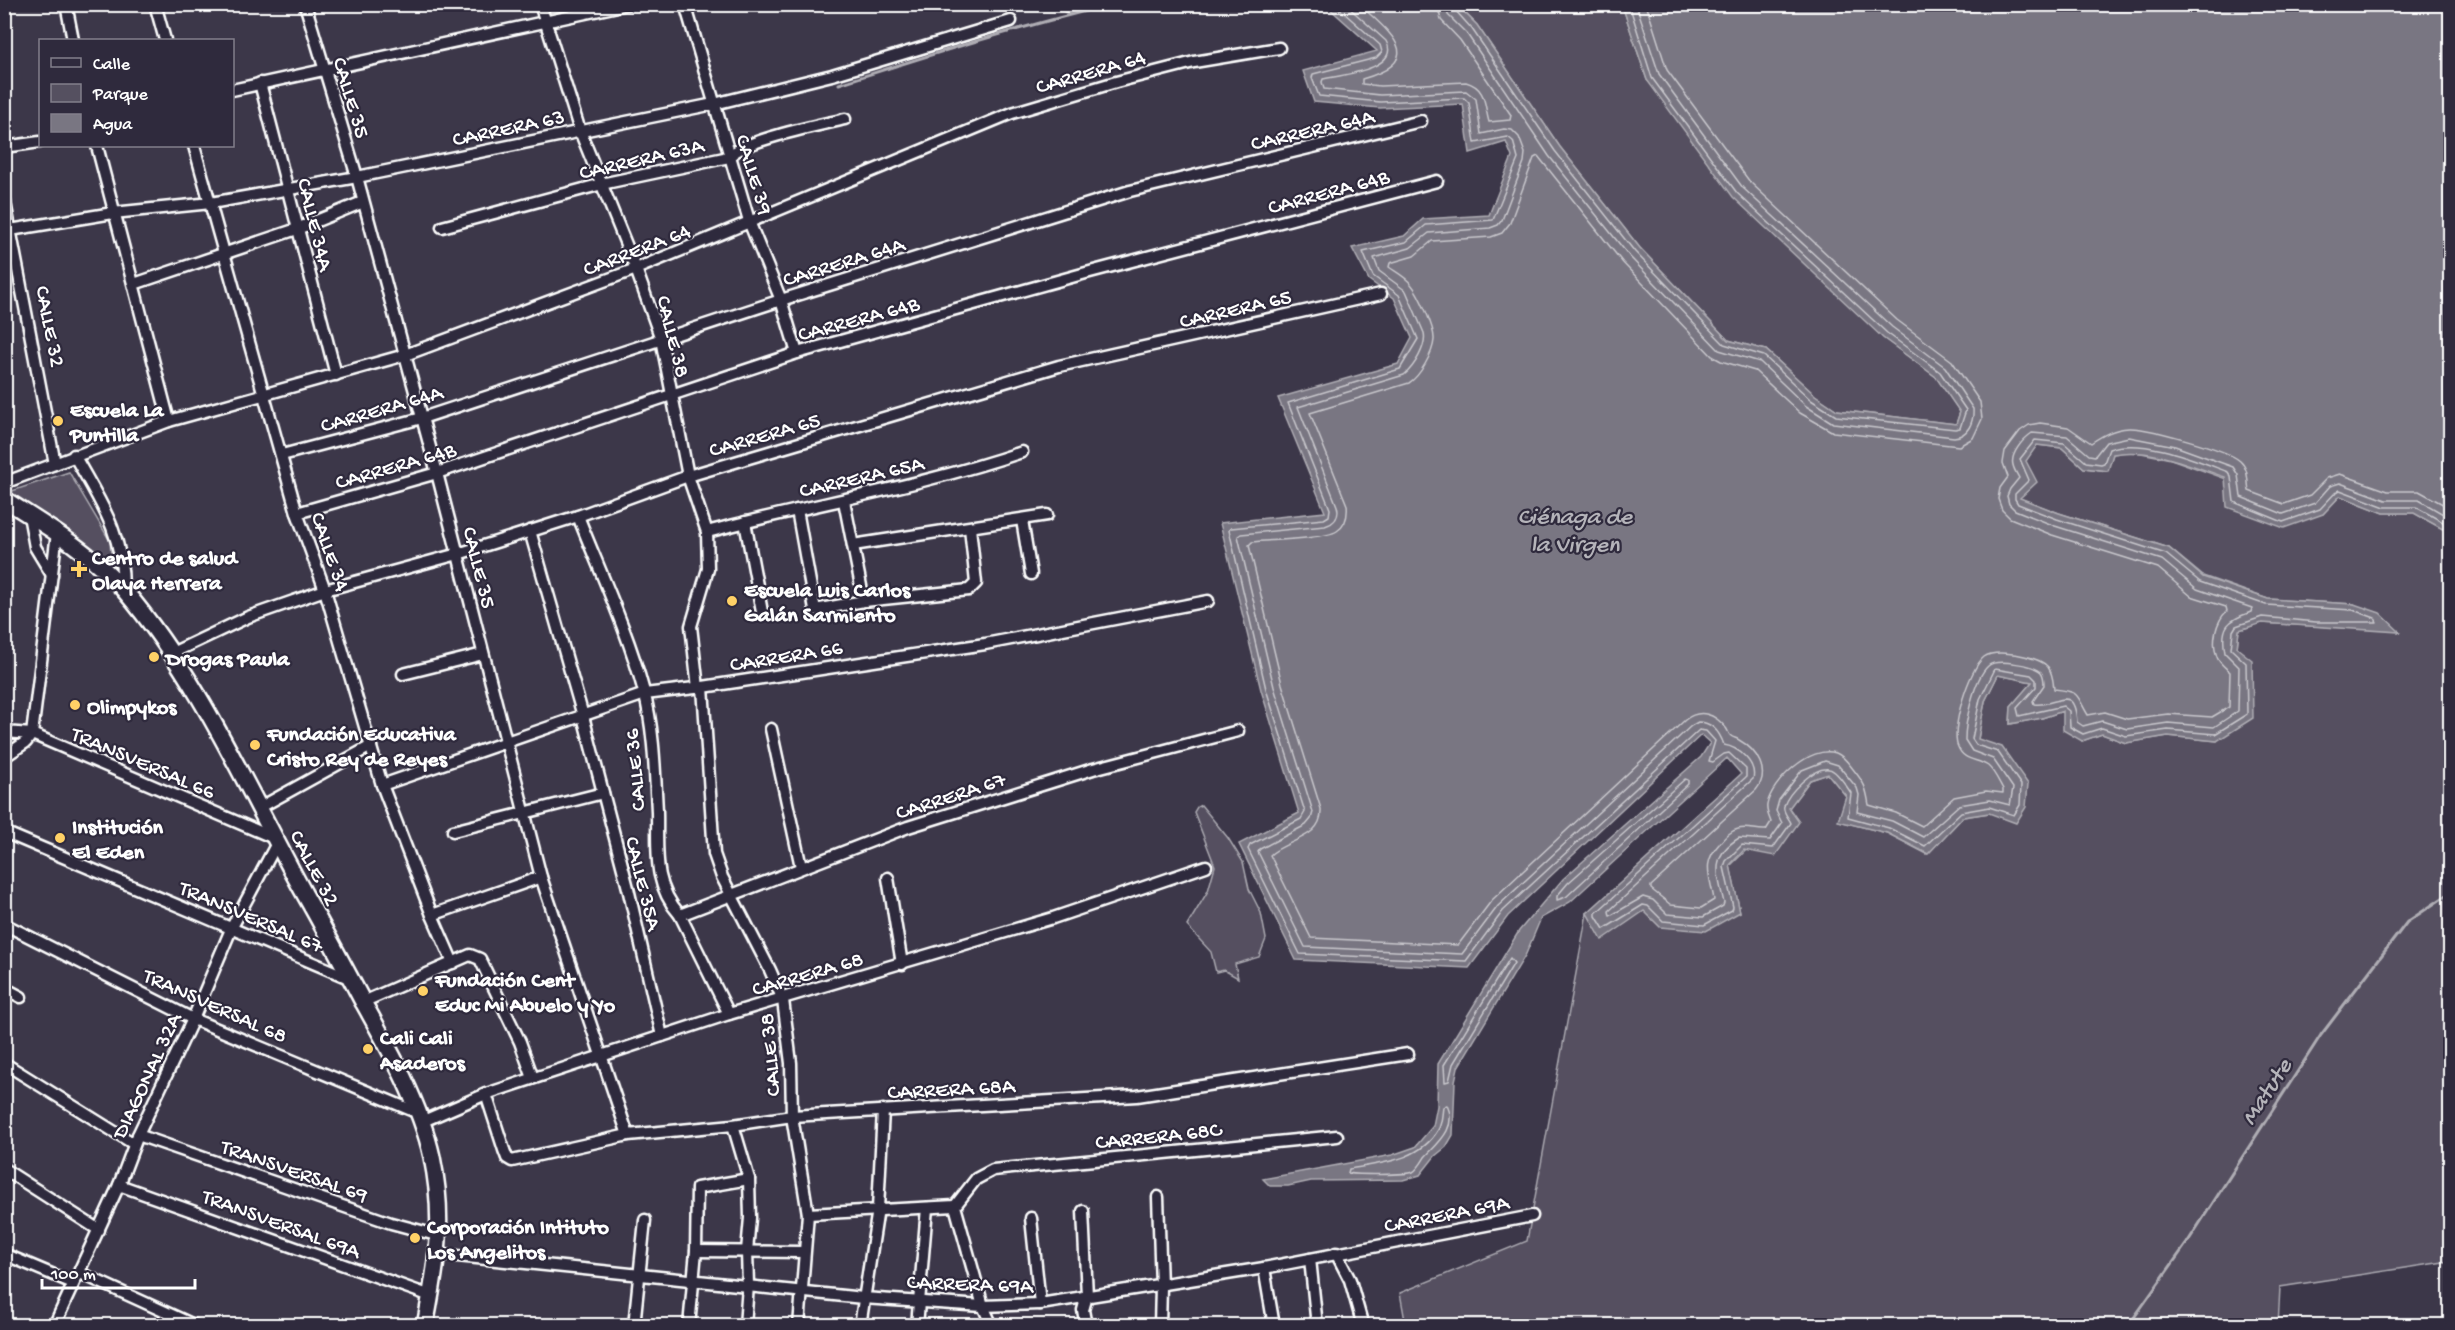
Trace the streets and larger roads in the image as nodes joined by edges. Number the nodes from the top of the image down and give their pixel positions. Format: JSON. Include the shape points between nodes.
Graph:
{"nodes":[{"id":1,"x":66,"y":4,"type":"edge"},
{"id":2,"x":155,"y":4,"type":"edge"},
{"id":3,"x":305,"y":4,"type":"edge"},
{"id":4,"x":540,"y":4,"type":"edge"},
{"id":5,"x":627,"y":4,"type":"edge"},
{"id":6,"x":685,"y":4,"type":"edge"},
{"id":7,"x":1011,"y":21,"type":"dead end"},
{"id":8,"x":544,"y":23,"type":"junction"},
{"id":9,"x":73,"y":39,"type":"edge"},
{"id":10,"x":165,"y":39,"type":"edge"},
{"id":11,"x":1279,"y":48,"type":"dead end"},
{"id":12,"x":324,"y":69,"type":"junction"},
{"id":13,"x":260,"y":83,"type":"junction"},
{"id":14,"x":234,"y":90,"type":"edge"},
{"id":15,"x":714,"y":104,"type":"junction"},
{"id":16,"x":845,"y":119,"type":"dead end"},
{"id":17,"x":1421,"y":122,"type":"dead end"},
{"id":18,"x":580,"y":131,"type":"junction"},
{"id":19,"x":39,"y":142,"type":"edge"},
{"id":20,"x":4,"y":147,"type":"edge"},
{"id":21,"x":97,"y":147,"type":"edge"},
{"id":22,"x":194,"y":147,"type":"edge"},
{"id":23,"x":729,"y":157,"type":"junction"},
{"id":24,"x":357,"y":177,"type":"junction"},
{"id":25,"x":1437,"y":181,"type":"dead end"},
{"id":26,"x":601,"y":185,"type":"junction"},
{"id":27,"x":288,"y":189,"type":"junction"},
{"id":28,"x":4,"y":197,"type":"edge"},
{"id":29,"x":363,"y":202,"type":"junction"},
{"id":30,"x":210,"y":203,"type":"junction"},
{"id":31,"x":113,"y":213,"type":"junction"},
{"id":32,"x":750,"y":224,"type":"junction"},
{"id":33,"x":442,"y":227,"type":"dead end"},
{"id":34,"x":8,"y":230,"type":"edge"},
{"id":35,"x":297,"y":230,"type":"junction"},
{"id":36,"x":224,"y":256,"type":"junction"},
{"id":37,"x":636,"y":269,"type":"junction"},
{"id":38,"x":134,"y":284,"type":"junction"},
{"id":39,"x":1381,"y":294,"type":"dead end"},
{"id":40,"x":781,"y":300,"type":"junction"},
{"id":41,"x":661,"y":339,"type":"junction"},
{"id":42,"x":797,"y":353,"type":"junction"},
{"id":43,"x":405,"y":355,"type":"junction"},
{"id":44,"x":336,"y":375,"type":"junction"},
{"id":45,"x":263,"y":393,"type":"junction"},
{"id":46,"x":670,"y":396,"type":"junction"},
{"id":47,"x":422,"y":418,"type":"junction"},
{"id":48,"x":169,"y":421,"type":"junction"},
{"id":49,"x":1022,"y":452,"type":"dead end"},
{"id":50,"x":74,"y":455,"type":"junction"},
{"id":51,"x":282,"y":455,"type":"junction"},
{"id":52,"x":55,"y":464,"type":"junction"},
{"id":53,"x":437,"y":473,"type":"junction"},
{"id":54,"x":688,"y":476,"type":"junction"},
{"id":55,"x":4,"y":483,"type":"edge"},
{"id":56,"x":4,"y":499,"type":"edge"},
{"id":57,"x":844,"y":501,"type":"junction"},
{"id":58,"x":797,"y":510,"type":"junction"},
{"id":59,"x":297,"y":513,"type":"junction"},
{"id":60,"x":1047,"y":514,"type":"dead end"},
{"id":61,"x":29,"y":515,"type":"junction"},
{"id":62,"x":578,"y":516,"type":"junction"},
{"id":63,"x":1022,"y":520,"type":"junction"},
{"id":64,"x":745,"y":522,"type":"junction"},
{"id":65,"x":970,"y":528,"type":"junction"},
{"id":66,"x":530,"y":531,"type":"junction"},
{"id":67,"x":707,"y":532,"type":"junction"},
{"id":68,"x":57,"y":533,"type":"junction"},
{"id":69,"x":853,"y":545,"type":"junction"},
{"id":70,"x":458,"y":554,"type":"junction"},
{"id":71,"x":1031,"y":574,"type":"dead end"},
{"id":72,"x":52,"y":575,"type":"junction"},
{"id":73,"x":123,"y":588,"type":"junction"},
{"id":74,"x":325,"y":590,"type":"junction"},
{"id":75,"x":864,"y":601,"type":"junction"},
{"id":76,"x":1208,"y":601,"type":"dead end"},
{"id":77,"x":762,"y":612,"type":"dead end"},
{"id":78,"x":172,"y":653,"type":"junction"},
{"id":79,"x":483,"y":654,"type":"junction"},
{"id":80,"x":403,"y":674,"type":"dead end"},
{"id":81,"x":700,"y":687,"type":"junction"},
{"id":82,"x":645,"y":694,"type":"junction"},
{"id":83,"x":583,"y":716,"type":"junction"},
{"id":84,"x":771,"y":729,"type":"dead end"},
{"id":85,"x":1238,"y":731,"type":"dead end"},
{"id":86,"x":4,"y":732,"type":"edge"},
{"id":87,"x":32,"y":734,"type":"junction"},
{"id":88,"x":505,"y":744,"type":"junction"},
{"id":89,"x":371,"y":746,"type":"junction"},
{"id":90,"x":4,"y":757,"type":"edge"},
{"id":91,"x":382,"y":786,"type":"junction"},
{"id":92,"x":603,"y":793,"type":"junction"},
{"id":93,"x":259,"y":808,"type":"junction"},
{"id":94,"x":523,"y":813,"type":"junction"},
{"id":95,"x":453,"y":831,"type":"dead end"},
{"id":96,"x":4,"y":832,"type":"edge"},
{"id":97,"x":276,"y":840,"type":"junction"},
{"id":98,"x":1206,"y":866,"type":"dead end"},
{"id":99,"x":801,"y":867,"type":"junction"},
{"id":100,"x":541,"y":877,"type":"junction"},
{"id":101,"x":888,"y":878,"type":"dead end"},
{"id":102,"x":730,"y":894,"type":"junction"},
{"id":103,"x":432,"y":915,"type":"junction"},
{"id":104,"x":680,"y":915,"type":"junction"},
{"id":105,"x":4,"y":924,"type":"edge"},
{"id":106,"x":232,"y":927,"type":"junction"},
{"id":107,"x":453,"y":963,"type":"junction"},
{"id":108,"x":902,"y":964,"type":"junction"},
{"id":109,"x":351,"y":978,"type":"junction"},
{"id":110,"x":4,"y":988,"type":"edge"},
{"id":111,"x":21,"y":997,"type":"dead end"},
{"id":112,"x":783,"y":1000,"type":"junction"},
{"id":113,"x":363,"y":1002,"type":"junction"},
{"id":114,"x":729,"y":1014,"type":"junction"},
{"id":115,"x":193,"y":1018,"type":"junction"},
{"id":116,"x":662,"y":1036,"type":"junction"},
{"id":117,"x":1407,"y":1054,"type":"dead end"},
{"id":118,"x":602,"y":1057,"type":"junction"},
{"id":119,"x":4,"y":1063,"type":"edge"},
{"id":120,"x":533,"y":1078,"type":"junction"},
{"id":121,"x":486,"y":1094,"type":"junction"},
{"id":122,"x":883,"y":1110,"type":"junction"},
{"id":123,"x":792,"y":1116,"type":"junction"},
{"id":124,"x":418,"y":1117,"type":"junction"},
{"id":125,"x":732,"y":1125,"type":"junction"},
{"id":126,"x":628,"y":1135,"type":"junction"},
{"id":127,"x":1337,"y":1136,"type":"dead end"},
{"id":128,"x":136,"y":1140,"type":"junction"},
{"id":129,"x":4,"y":1169,"type":"edge"},
{"id":130,"x":749,"y":1179,"type":"junction"},
{"id":131,"x":119,"y":1185,"type":"junction"},
{"id":132,"x":1158,"y":1197,"type":"dead end"},
{"id":133,"x":955,"y":1206,"type":"junction"},
{"id":134,"x":927,"y":1208,"type":"junction"},
{"id":135,"x":878,"y":1209,"type":"junction"},
{"id":136,"x":1083,"y":1211,"type":"dead end"},
{"id":137,"x":808,"y":1214,"type":"junction"},
{"id":138,"x":1532,"y":1216,"type":"dead end"},
{"id":139,"x":1031,"y":1218,"type":"dead end"},
{"id":140,"x":645,"y":1220,"type":"dead end"},
{"id":141,"x":99,"y":1230,"type":"junction"},
{"id":142,"x":440,"y":1236,"type":"junction"},
{"id":143,"x":696,"y":1251,"type":"junction"},
{"id":144,"x":747,"y":1251,"type":"junction"},
{"id":145,"x":804,"y":1252,"type":"junction"},
{"id":146,"x":1336,"y":1253,"type":"junction"},
{"id":147,"x":4,"y":1254,"type":"edge"},
{"id":148,"x":438,"y":1254,"type":"junction"},
{"id":149,"x":1310,"y":1258,"type":"junction"},
{"id":150,"x":1264,"y":1268,"type":"junction"},
{"id":151,"x":80,"y":1273,"type":"junction"},
{"id":152,"x":639,"y":1275,"type":"junction"},
{"id":153,"x":694,"y":1280,"type":"junction"},
{"id":154,"x":73,"y":1283,"type":"junction"},
{"id":155,"x":748,"y":1285,"type":"junction"},
{"id":156,"x":1161,"y":1286,"type":"junction"},
{"id":157,"x":801,"y":1292,"type":"junction"},
{"id":158,"x":431,"y":1296,"type":"junction"},
{"id":159,"x":1087,"y":1296,"type":"junction"},
{"id":160,"x":863,"y":1298,"type":"junction"},
{"id":161,"x":918,"y":1300,"type":"junction"},
{"id":162,"x":1040,"y":1304,"type":"junction"},
{"id":163,"x":983,"y":1306,"type":"junction"},
{"id":164,"x":54,"y":1326,"type":"edge"},
{"id":165,"x":196,"y":1326,"type":"edge"},
{"id":166,"x":425,"y":1326,"type":"edge"},
{"id":167,"x":634,"y":1326,"type":"edge"},
{"id":168,"x":689,"y":1326,"type":"edge"},
{"id":169,"x":745,"y":1326,"type":"edge"},
{"id":170,"x":799,"y":1326,"type":"edge"},
{"id":171,"x":860,"y":1326,"type":"edge"},
{"id":172,"x":917,"y":1326,"type":"edge"},
{"id":173,"x":992,"y":1326,"type":"edge"},
{"id":174,"x":1086,"y":1326,"type":"edge"},
{"id":175,"x":1160,"y":1326,"type":"edge"},
{"id":176,"x":1274,"y":1326,"type":"edge"},
{"id":177,"x":1317,"y":1326,"type":"edge"},
{"id":178,"x":1363,"y":1326,"type":"edge"}],
"edges":[{"from":1,"to":9,"type":"street"},
{"from":2,"to":10,"type":"street"},
{"from":3,"to":12,"type":"street","name":"CALLE 35"},
{"from":4,"to":8,"type":"street","name":"CALLE 38"},
{"from":5,"to":8,"type":"street"},
{"from":6,"to":15,"type":"street","name":"CALLE 39"},
{"from":7,"to":15,"type":"street","name":"CARRERA 63","via":[[832,75]]},
{"from":8,"to":12,"type":"street"},
{"from":8,"to":18,"type":"street","name":"CALLE 38"},
{"from":11,"to":32,"type":"street","name":"CARRERA 64","via":[[1194,62],[1012,113]]},
{"from":12,"to":13,"type":"street"},
{"from":12,"to":24,"type":"street","name":"CALLE 35"},
{"from":13,"to":14,"type":"street"},
{"from":13,"to":27,"type":"street","name":"CALLE 34A"},
{"from":15,"to":18,"type":"street","name":"CARRERA 63"},
{"from":15,"to":23,"type":"street","name":"CALLE 39"},
{"from":16,"to":23,"type":"street","name":"CARRERA 63A","via":[[757,142]]},
{"from":17,"to":40,"type":"street","name":"CARRERA 64A","via":[[1130,191]]},
{"from":18,"to":24,"type":"street","name":"CARRERA 63"},
{"from":18,"to":26,"type":"street","name":"CALLE 38"},
{"from":19,"to":20,"type":"street"},
{"from":21,"to":31,"type":"street"},
{"from":22,"to":30,"type":"street","name":"CALLE 34"},
{"from":23,"to":26,"type":"street","name":"CARRERA 63A"},
{"from":23,"to":32,"type":"street","name":"CALLE 39"},
{"from":24,"to":27,"type":"street","name":"CARRERA 63"},
{"from":24,"to":29,"type":"street","name":"CALLE 35"},
{"from":25,"to":42,"type":"street","name":"CARRERA 64B"},
{"from":26,"to":33,"type":"street","name":"CARRERA 63A"},
{"from":26,"to":37,"type":"street","name":"CALLE 38"},
{"from":27,"to":30,"type":"street","name":"CARRERA 63"},
{"from":27,"to":35,"type":"street","name":"CALLE 34A"},
{"from":28,"to":34,"type":"street","name":"CALLE 32"},
{"from":29,"to":35,"type":"street"},
{"from":29,"to":43,"type":"street","name":"CALLE 35"},
{"from":30,"to":31,"type":"street","name":"CARRERA 63"},
{"from":30,"to":36,"type":"street","name":"CALLE 34"},
{"from":31,"to":34,"type":"street","name":"CARRERA 63"},
{"from":31,"to":38,"type":"street"},
{"from":32,"to":37,"type":"street","name":"CARRERA 64"},
{"from":32,"to":40,"type":"street","name":"CALLE 39"},
{"from":34,"to":52,"type":"street","name":"CALLE 32"},
{"from":35,"to":36,"type":"street"},
{"from":35,"to":44,"type":"street","name":"CALLE 34A"},
{"from":36,"to":38,"type":"street"},
{"from":36,"to":45,"type":"street","name":"CALLE 34"},
{"from":37,"to":41,"type":"street","name":"CALLE 38"},
{"from":37,"to":43,"type":"street","name":"CARRERA 64"},
{"from":38,"to":48,"type":"street"},
{"from":39,"to":54,"type":"street","name":"CARRERA 65","via":[[1059,366]]},
{"from":40,"to":41,"type":"street","name":"CARRERA 64A"},
{"from":40,"to":42,"type":"street","name":"CALLE 39"},
{"from":41,"to":46,"type":"street","name":"CALLE 38"},
{"from":41,"to":47,"type":"street","name":"CARRERA 64A"},
{"from":42,"to":46,"type":"street","name":"CARRERA 64B"},
{"from":43,"to":44,"type":"street","name":"CARRERA 64"},
{"from":43,"to":47,"type":"street","name":"CALLE 35"},
{"from":44,"to":45,"type":"street","name":"CARRERA 64"},
{"from":45,"to":48,"type":"street","name":"CARRERA 64"},
{"from":45,"to":51,"type":"street","name":"CALLE 34"},
{"from":46,"to":53,"type":"street","name":"CARRERA 64B"},
{"from":46,"to":54,"type":"street","name":"CALLE 38"},
{"from":47,"to":51,"type":"street","name":"CARRERA 64A"},
{"from":47,"to":53,"type":"street","name":"CALLE 35"},
{"from":48,"to":50,"type":"street","name":"CARRERA 64"},
{"from":49,"to":57,"type":"street","name":"CARRERA 65A"},
{"from":50,"to":52,"type":"street","name":"CARRERA 64"},
{"from":50,"to":73,"type":"street","via":[[114,528]]},
{"from":51,"to":59,"type":"street","name":"CALLE 34"},
{"from":52,"to":55,"type":"street","name":"CARRERA 64"},
{"from":53,"to":59,"type":"street","name":"CARRERA 64B"},
{"from":53,"to":70,"type":"street","name":"CALLE 35"},
{"from":54,"to":62,"type":"street","name":"CARRERA 65"},
{"from":54,"to":67,"type":"street","name":"CALLE 38"},
{"from":56,"to":61,"type":"street","name":"CALLE 32"},
{"from":57,"to":58,"type":"street","name":"CARRERA 65A"},
{"from":57,"to":69,"type":"street"},
{"from":58,"to":64,"type":"street","name":"CARRERA 65A"},
{"from":58,"to":75,"type":"street","via":[[815,610]]},
{"from":59,"to":74,"type":"street","name":"CALLE 34"},
{"from":60,"to":63,"type":"street"},
{"from":61,"to":68,"type":"street","name":"CALLE 32"},
{"from":61,"to":72,"type":"street","via":[[35,547]]},
{"from":62,"to":66,"type":"street","name":"CARRERA 65"},
{"from":62,"to":82,"type":"street","name":"CALLE 36"},
{"from":63,"to":65,"type":"street"},
{"from":63,"to":71,"type":"street"},
{"from":64,"to":67,"type":"street","name":"CARRERA 65A"},
{"from":64,"to":77,"type":"street"},
{"from":65,"to":69,"type":"street"},
{"from":65,"to":75,"type":"street","via":[[974,587]]},
{"from":66,"to":70,"type":"street","name":"CARRERA 65"},
{"from":66,"to":83,"type":"street","name":"CALLE 35A"},
{"from":67,"to":81,"type":"street","name":"CALLE 38","via":[[708,569],[691,626]]},
{"from":68,"to":72,"type":"street"},
{"from":68,"to":73,"type":"street","name":"CALLE 32"},
{"from":69,"to":75,"type":"street"},
{"from":70,"to":74,"type":"street","name":"CARRERA 65"},
{"from":70,"to":79,"type":"street","name":"CALLE 35"},
{"from":72,"to":87,"type":"street"},
{"from":73,"to":78,"type":"street","name":"CALLE 32"},
{"from":74,"to":78,"type":"street","name":"CARRERA 65","via":[[248,617]]},
{"from":74,"to":89,"type":"street","name":"CALLE 34"},
{"from":76,"to":81,"type":"street","name":"CARRERA 66","via":[[985,644]]},
{"from":78,"to":93,"type":"street","name":"CALLE 32"},
{"from":79,"to":80,"type":"street"},
{"from":79,"to":88,"type":"street","name":"CALLE 35"},
{"from":81,"to":82,"type":"street","name":"CARRERA 66"},
{"from":81,"to":102,"type":"street","name":"CALLE 38","via":[[714,854]]},
{"from":82,"to":83,"type":"street","name":"CARRERA 66"},
{"from":82,"to":104,"type":"street","name":"CALLE 36","via":[[655,770],[659,876],[668,901]]},
{"from":83,"to":88,"type":"street","name":"CARRERA 66"},
{"from":83,"to":92,"type":"street","name":"CALLE 35A"},
{"from":84,"to":99,"type":"street"},
{"from":85,"to":99,"type":"street","name":"CARRERA 67","via":[[1093,769],[908,827]]},
{"from":86,"to":87,"type":"street","name":"TRANSVERSAL 66"},
{"from":87,"to":90,"type":"street","via":[[21,747]]},
{"from":87,"to":97,"type":"street","name":"TRANSVERSAL 66"},
{"from":88,"to":91,"type":"street","name":"CARRERA 66"},
{"from":88,"to":94,"type":"street","name":"CALLE 35"},
{"from":89,"to":91,"type":"street","name":"CALLE 34"},
{"from":89,"to":93,"type":"street"},
{"from":91,"to":103,"type":"street","name":"CALLE 34"},
{"from":92,"to":94,"type":"street"},
{"from":92,"to":116,"type":"street","name":"CALLE 35A"},
{"from":93,"to":97,"type":"street","name":"CALLE 32"},
{"from":94,"to":95,"type":"street"},
{"from":94,"to":100,"type":"street","name":"CALLE 35"},
{"from":96,"to":106,"type":"street","name":"TRANSVERSAL 67"},
{"from":97,"to":106,"type":"street","name":"DIAGONAL 32A"},
{"from":97,"to":109,"type":"street","name":"CALLE 32"},
{"from":98,"to":108,"type":"street","name":"CARRERA 68"},
{"from":99,"to":102,"type":"street","name":"CARRERA 67"},
{"from":100,"to":103,"type":"street"},
{"from":100,"to":118,"type":"street","name":"CALLE 35"},
{"from":101,"to":108,"type":"street"},
{"from":102,"to":104,"type":"street","name":"CARRERA 67"},
{"from":102,"to":112,"type":"street","name":"CALLE 38"},
{"from":103,"to":107,"type":"street","name":"CALLE 34"},
{"from":104,"to":114,"type":"street","name":"CALLE 36"},
{"from":105,"to":115,"type":"street","name":"TRANSVERSAL 68"},
{"from":106,"to":109,"type":"street","name":"TRANSVERSAL 67"},
{"from":106,"to":115,"type":"street","name":"DIAGONAL 32A"},
{"from":107,"to":113,"type":"street"},
{"from":107,"to":120,"type":"street","via":[[470,955],[480,959]]},
{"from":108,"to":112,"type":"street","name":"CARRERA 68"},
{"from":109,"to":113,"type":"street","name":"CALLE 32"},
{"from":110,"to":111,"type":"street"},
{"from":112,"to":114,"type":"street","name":"CARRERA 68"},
{"from":112,"to":123,"type":"street","name":"CALLE 38","via":[[791,1063]]},
{"from":113,"to":124,"type":"street","name":"CALLE 32","via":[[393,1054]]},
{"from":114,"to":116,"type":"street","name":"CARRERA 68"},
{"from":115,"to":124,"type":"street","name":"TRANSVERSAL 68"},
{"from":115,"to":128,"type":"street","name":"DIAGONAL 32A"},
{"from":116,"to":118,"type":"street","name":"CARRERA 68"},
{"from":117,"to":122,"type":"street","name":"CARRERA 68A","via":[[1137,1096]]},
{"from":118,"to":120,"type":"street","name":"CARRERA 68"},
{"from":118,"to":126,"type":"street","name":"CALLE 35"},
{"from":119,"to":128,"type":"street","name":"TRANSVERSAL 69"},
{"from":120,"to":121,"type":"street","name":"CARRERA 68"},
{"from":121,"to":124,"type":"street","name":"CARRERA 68"},
{"from":121,"to":126,"type":"street","name":"CARRERA 68A","via":[[507,1158],[512,1161]]},
{"from":122,"to":123,"type":"street","name":"CARRERA 68A"},
{"from":122,"to":135,"type":"street"},
{"from":123,"to":125,"type":"street","name":"CARRERA 68A"},
{"from":123,"to":137,"type":"street","name":"CALLE 38"},
{"from":124,"to":142,"type":"street","name":"CALLE 32","via":[[433,1167]]},
{"from":125,"to":126,"type":"street","name":"CARRERA 68A"},
{"from":125,"to":130,"type":"street"},
{"from":127,"to":133,"type":"street","name":"CARRERA 68C","via":[[993,1170],[967,1188]]},
{"from":128,"to":131,"type":"street","name":"DIAGONAL 32A"},
{"from":128,"to":142,"type":"street","name":"TRANSVERSAL 69"},
{"from":129,"to":141,"type":"street"},
{"from":130,"to":143,"type":"street","via":[[697,1188]]},
{"from":130,"to":144,"type":"street"},
{"from":131,"to":141,"type":"street","name":"DIAGONAL 32A"},
{"from":131,"to":158,"type":"street","name":"TRANSVERSAL 69A"},
{"from":132,"to":156,"type":"street"},
{"from":133,"to":134,"type":"street"},
{"from":133,"to":163,"type":"street"},
{"from":134,"to":135,"type":"street"},
{"from":134,"to":161,"type":"street"},
{"from":135,"to":137,"type":"street"},
{"from":135,"to":160,"type":"street"},
{"from":136,"to":159,"type":"street"},
{"from":137,"to":145,"type":"street","name":"CALLE 38"},
{"from":138,"to":146,"type":"street","name":"CARRERA 69A"},
{"from":139,"to":162,"type":"street"},
{"from":140,"to":152,"type":"street"},
{"from":141,"to":151,"type":"street","name":"DIAGONAL 32A"},
{"from":142,"to":148,"type":"street","name":"CALLE 32"},
{"from":143,"to":144,"type":"street"},
{"from":143,"to":153,"type":"street"},
{"from":144,"to":145,"type":"street"},
{"from":144,"to":155,"type":"street"},
{"from":145,"to":157,"type":"street","name":"CALLE 38"},
{"from":146,"to":149,"type":"street","name":"CARRERA 69A"},
{"from":146,"to":178,"type":"street","via":[[1350,1280]]},
{"from":147,"to":154,"type":"street"},
{"from":148,"to":152,"type":"street","name":"CARRERA 69A"},
{"from":148,"to":158,"type":"street","name":"CALLE 32"},
{"from":149,"to":150,"type":"street","name":"CARRERA 69A"},
{"from":149,"to":177,"type":"street"},
{"from":150,"to":156,"type":"street","name":"CARRERA 69A"},
{"from":150,"to":176,"type":"street"},
{"from":151,"to":154,"type":"street","name":"DIAGONAL 32A"},
{"from":151,"to":165,"type":"street"},
{"from":152,"to":153,"type":"street","name":"CARRERA 69A"},
{"from":152,"to":167,"type":"street"},
{"from":153,"to":155,"type":"street","name":"CARRERA 69A"},
{"from":153,"to":168,"type":"street"},
{"from":154,"to":164,"type":"street","name":"DIAGONAL 32A"},
{"from":155,"to":157,"type":"street","name":"CARRERA 69A"},
{"from":155,"to":169,"type":"street"},
{"from":156,"to":159,"type":"street","name":"CARRERA 69A"},
{"from":156,"to":175,"type":"street"},
{"from":157,"to":160,"type":"street","name":"CARRERA 69A"},
{"from":157,"to":170,"type":"street","name":"CALLE 38"},
{"from":158,"to":166,"type":"street","name":"CALLE 32"},
{"from":159,"to":162,"type":"street","name":"CARRERA 69A"},
{"from":159,"to":174,"type":"street","via":[[1083,1310]]},
{"from":160,"to":161,"type":"street","name":"CARRERA 69A"},
{"from":160,"to":171,"type":"street"},
{"from":161,"to":163,"type":"street","name":"CARRERA 69A"},
{"from":161,"to":172,"type":"street"},
{"from":162,"to":163,"type":"street","name":"CARRERA 69A"},
{"from":163,"to":173,"type":"street"}]}
